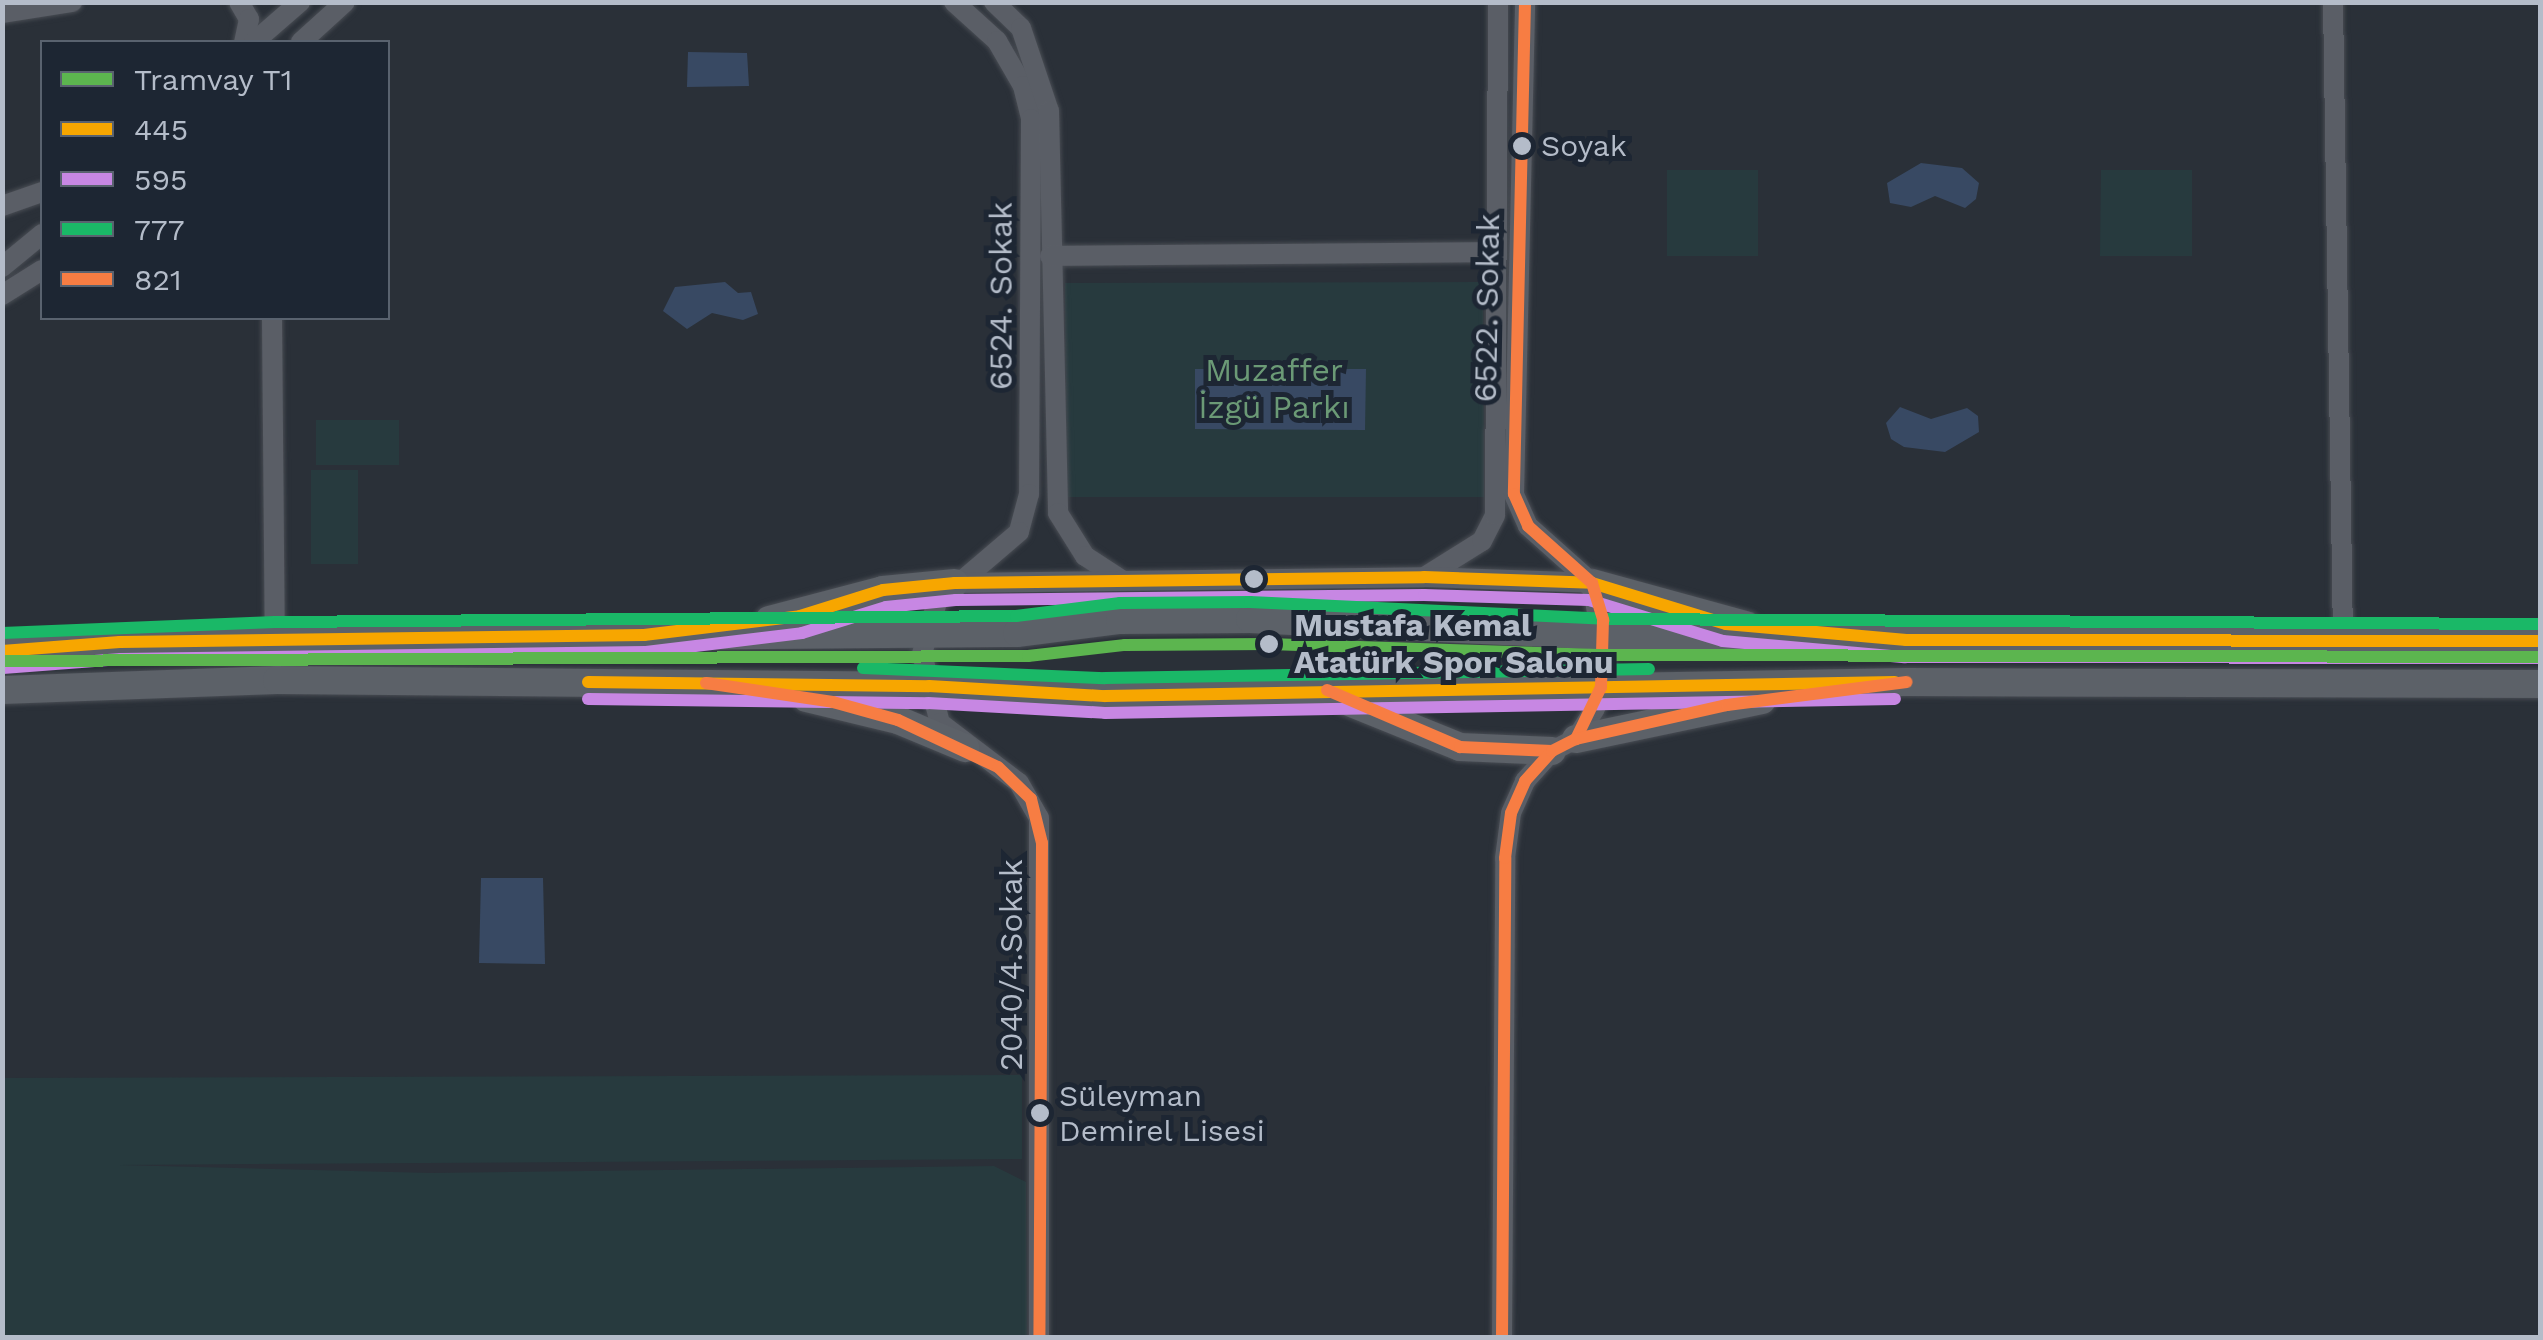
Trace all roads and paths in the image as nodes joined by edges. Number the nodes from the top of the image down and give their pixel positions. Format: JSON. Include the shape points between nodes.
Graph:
{"nodes":[{"id":1,"x":72,"y":2,"type":"edge"},
{"id":2,"x":239,"y":2,"type":"edge"},
{"id":3,"x":300,"y":2,"type":"edge"},
{"id":4,"x":344,"y":2,"type":"edge"},
{"id":5,"x":954,"y":2,"type":"edge"},
{"id":6,"x":994,"y":2,"type":"edge"},
{"id":7,"x":1525,"y":2,"type":"edge"},
{"id":8,"x":2333,"y":2,"type":"edge"},
{"id":9,"x":1497,"y":5,"type":"edge"},
{"id":10,"x":2,"y":13,"type":"edge"},
{"id":11,"x":244,"y":40,"type":"edge"},
{"id":12,"x":256,"y":40,"type":"edge"},
{"id":13,"x":303,"y":40,"type":"edge"},
{"id":14,"x":40,"y":193,"type":"edge"},
{"id":15,"x":2,"y":206,"type":"edge"},
{"id":16,"x":40,"y":236,"type":"edge"},
{"id":17,"x":1496,"y":252,"type":"junction"},
{"id":18,"x":1050,"y":256,"type":"junction"},
{"id":19,"x":2,"y":267,"type":"edge"},
{"id":20,"x":40,"y":271,"type":"edge"},
{"id":21,"x":2,"y":295,"type":"edge"},
{"id":22,"x":272,"y":320,"type":"edge"},
{"id":23,"x":1424,"y":577,"type":"junction"},
{"id":24,"x":1123,"y":581,"type":"junction"},
{"id":25,"x":1592,"y":582,"type":"junction"},
{"id":26,"x":955,"y":583,"type":"junction"},
{"id":27,"x":924,"y":634,"type":"junction"},
{"id":28,"x":644,"y":635,"type":"junction"},
{"id":29,"x":1605,"y":636,"type":"junction"},
{"id":30,"x":275,"y":639,"type":"junction"},
{"id":31,"x":1906,"y":640,"type":"junction"},
{"id":32,"x":2343,"y":640,"type":"junction"},
{"id":33,"x":2540,"y":641,"type":"edge"},
{"id":34,"x":2,"y":652,"type":"edge"},
{"id":35,"x":1907,"y":682,"type":"junction"},
{"id":36,"x":706,"y":684,"type":"junction"},
{"id":37,"x":2540,"y":684,"type":"edge"},
{"id":38,"x":929,"y":686,"type":"junction"},
{"id":39,"x":1601,"y":687,"type":"junction"},
{"id":40,"x":2,"y":690,"type":"edge"},
{"id":41,"x":1327,"y":690,"type":"junction"},
{"id":42,"x":1564,"y":745,"type":"junction"},
{"id":43,"x":965,"y":748,"type":"junction"},
{"id":44,"x":1039,"y":1338,"type":"edge"},
{"id":45,"x":1502,"y":1338,"type":"edge"}],
"edges":[{"from":1,"to":10,"type":"street"},
{"from":2,"to":11,"type":"street","via":[[249,19]]},
{"from":3,"to":12,"type":"street"},
{"from":4,"to":13,"type":"street"},
{"from":5,"to":26,"type":"street","name":"6524. Sokak","via":[[997,41],[1031,119],[1032,348],[1027,516],[1005,546]]},
{"from":6,"to":18,"type":"street","name":"6524. Sokak","via":[[1021,28],[1049,111]]},
{"from":7,"to":25,"type":"street","name":"6522. Sokak","via":[[1514,494],[1528,526]]},
{"from":8,"to":32,"type":"street"},
{"from":9,"to":17,"type":"street","name":"6522. Sokak"},
{"from":14,"to":15,"type":"street"},
{"from":16,"to":19,"type":"street"},
{"from":17,"to":18,"type":"street"},
{"from":17,"to":23,"type":"street","name":"6522. Sokak","via":[[1495,515],[1482,541]]},
{"from":18,"to":24,"type":"street","name":"6524. Sokak","via":[[1058,513],[1084,556]]},
{"from":20,"to":21,"type":"street"},
{"from":22,"to":30,"type":"street"},
{"from":23,"to":24,"type":"street"},
{"from":23,"to":25,"type":"street"},
{"from":24,"to":26,"type":"street"},
{"from":25,"to":29,"type":"street"},
{"from":25,"to":31,"type":"main road","via":[[1726,624]]},
{"from":26,"to":27,"type":"street","via":[[937,602]]},
{"from":26,"to":28,"type":"main road","via":[[883,590],[800,616]]},
{"from":27,"to":28,"type":"main road"},
{"from":27,"to":29,"type":"main road","via":[[1250,619]]},
{"from":27,"to":38,"type":"street"},
{"from":28,"to":30,"type":"main road"},
{"from":29,"to":31,"type":"main road"},
{"from":29,"to":39,"type":"street"},
{"from":30,"to":34,"type":"main road"},
{"from":31,"to":32,"type":"main road"},
{"from":32,"to":33,"type":"main road"},
{"from":35,"to":37,"type":"main road"},
{"from":35,"to":39,"type":"main road"},
{"from":35,"to":42,"type":"main road","via":[[1727,704]]},
{"from":36,"to":38,"type":"main road"},
{"from":36,"to":40,"type":"main road","via":[[277,680]]},
{"from":36,"to":43,"type":"main road","via":[[833,702]]},
{"from":38,"to":41,"type":"main road","via":[[1105,696]]},
{"from":38,"to":43,"type":"street","via":[[940,723]]},
{"from":39,"to":41,"type":"main road"},
{"from":39,"to":42,"type":"street"},
{"from":41,"to":42,"type":"main road","via":[[1460,747]]},
{"from":42,"to":45,"type":"street","via":[[1525,780],[1505,858]]},
{"from":43,"to":44,"type":"street","name":"2040/4.Sokak","via":[[1019,783],[1038,818]]}]}
